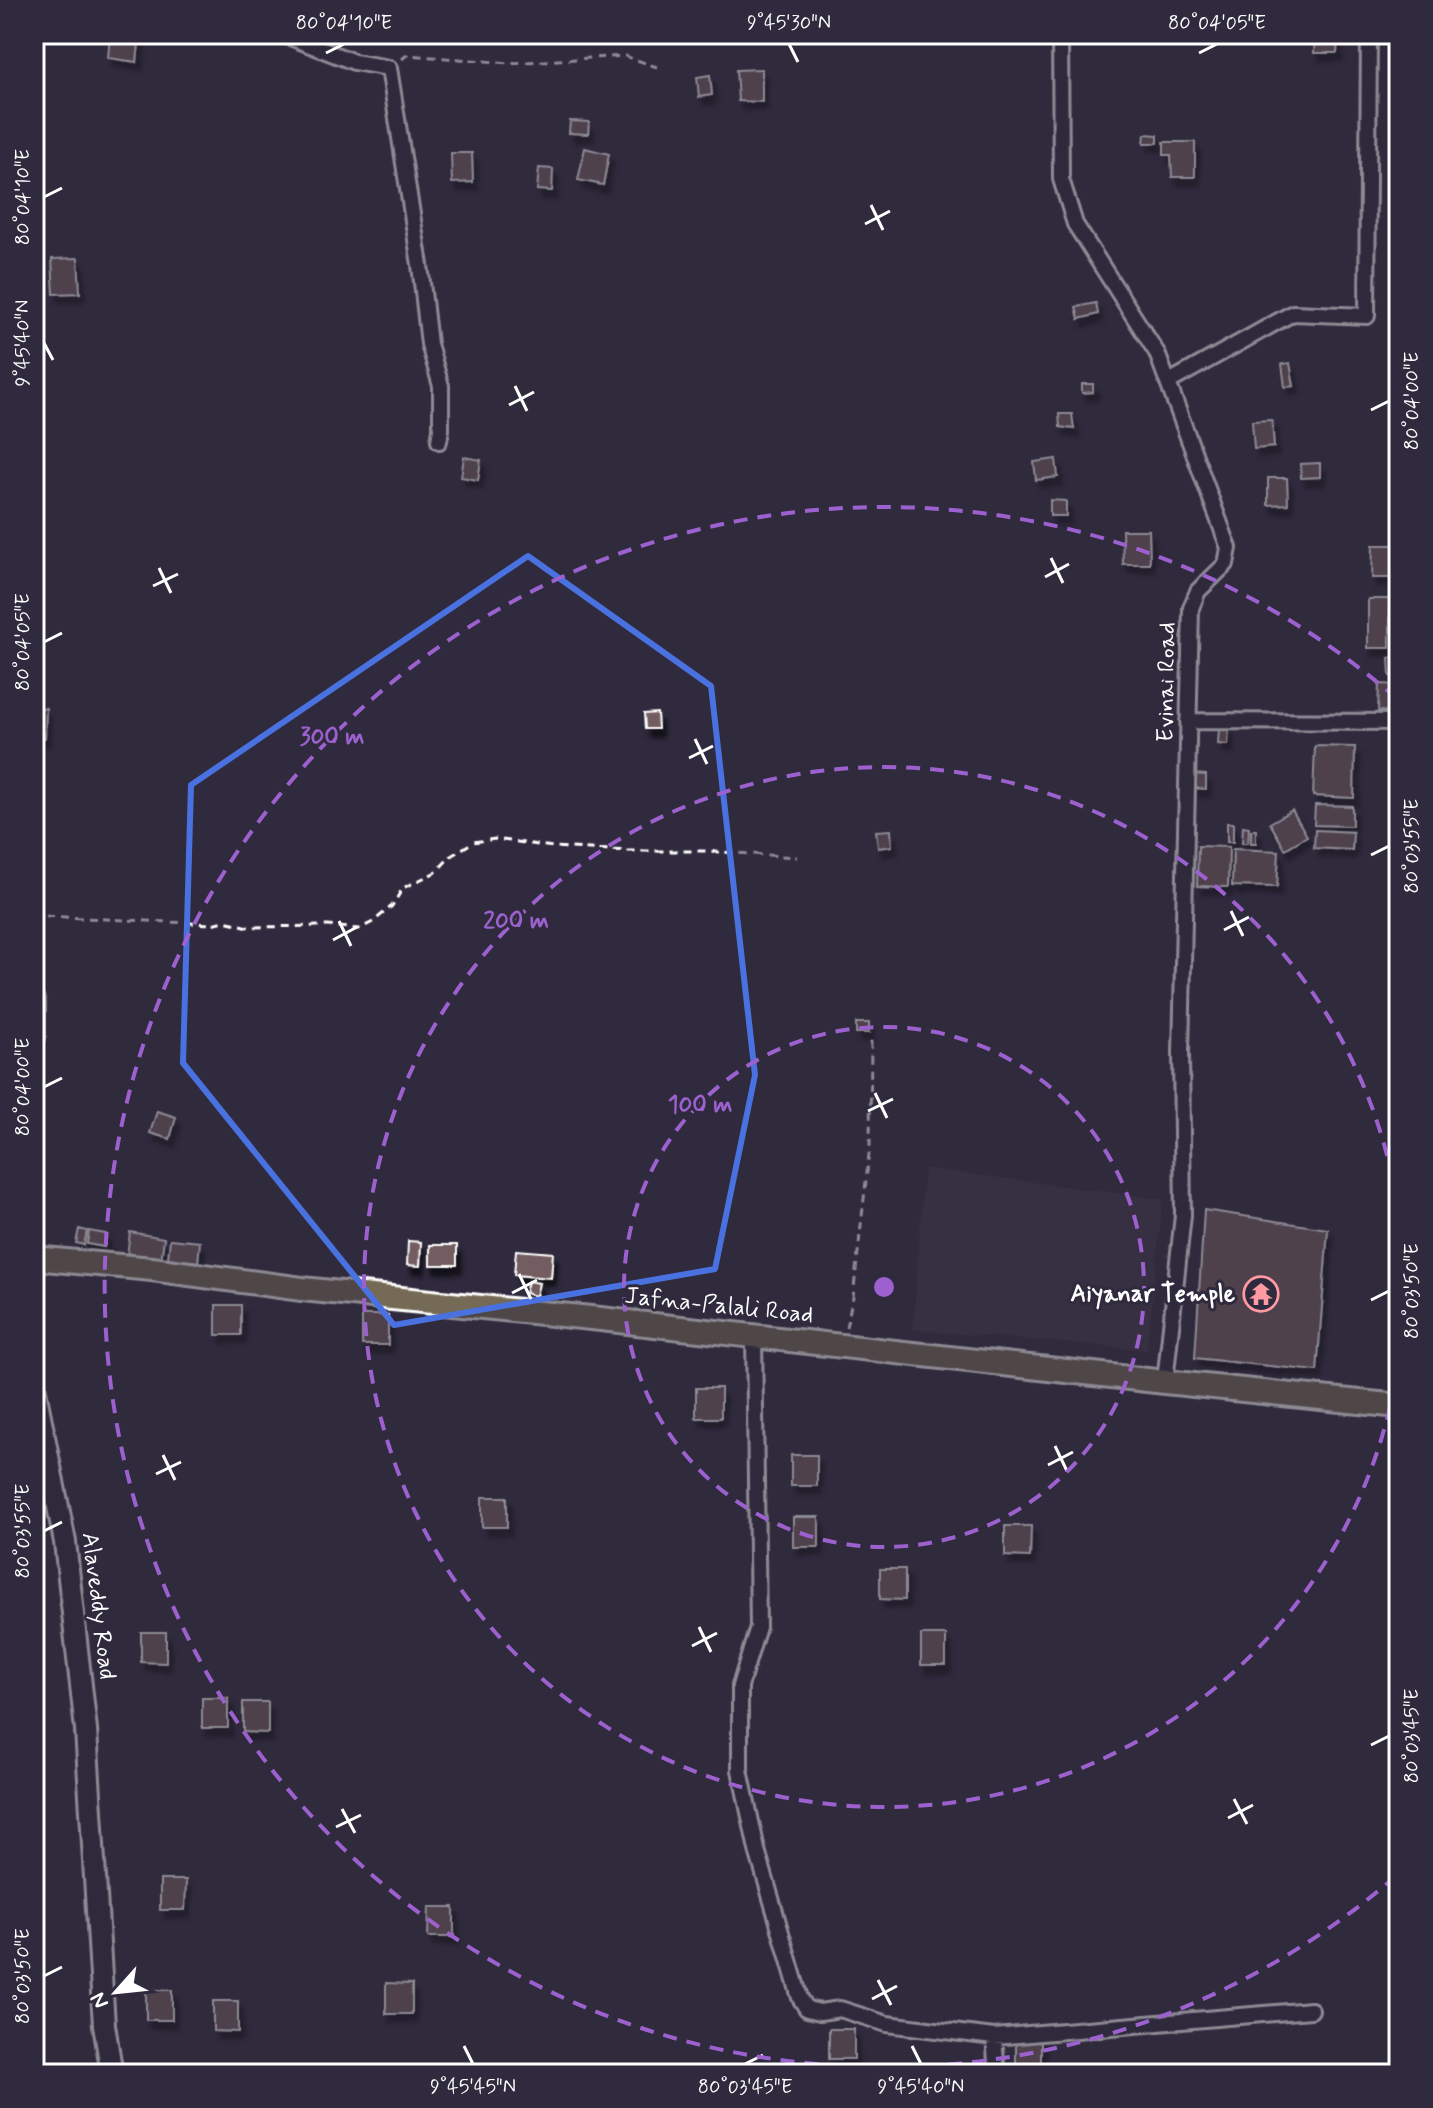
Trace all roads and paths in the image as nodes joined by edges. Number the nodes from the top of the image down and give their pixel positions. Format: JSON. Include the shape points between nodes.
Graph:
{"nodes":[{"id":1,"x":283,"y":34,"type":"edge"},
{"id":2,"x":1060,"y":34,"type":"edge"},
{"id":3,"x":1369,"y":34,"type":"edge"},
{"id":4,"x":657,"y":67,"type":"dead end"},
{"id":5,"x":389,"y":68,"type":"junction"},
{"id":6,"x":1169,"y":382,"type":"junction"},
{"id":7,"x":439,"y":441,"type":"dead end"},
{"id":8,"x":1188,"y":721,"type":"junction"},
{"id":9,"x":1399,"y":722,"type":"edge"},
{"id":10,"x":797,"y":857,"type":"dead end"},
{"id":11,"x":34,"y":922,"type":"edge"},
{"id":12,"x":34,"y":1002,"type":"edge"},
{"id":13,"x":34,"y":1037,"type":"edge"},
{"id":14,"x":871,"y":1040,"type":"dead end"},
{"id":15,"x":34,"y":1258,"type":"edge"},
{"id":16,"x":754,"y":1336,"type":"junction"},
{"id":17,"x":841,"y":1346,"type":"junction"},
{"id":18,"x":1165,"y":1382,"type":"junction"},
{"id":19,"x":34,"y":1386,"type":"edge"},
{"id":20,"x":1399,"y":1406,"type":"edge"},
{"id":21,"x":1311,"y":2010,"type":"dead end"},
{"id":22,"x":994,"y":2037,"type":"junction"},
{"id":23,"x":112,"y":2074,"type":"edge"},
{"id":24,"x":997,"y":2074,"type":"edge"}],
"edges":[{"from":1,"to":5,"type":"street","via":[[354,62]]},
{"from":2,"to":6,"type":"street","name":"Evinai Road","via":[[1061,179],[1075,224],[1157,353]]},
{"from":3,"to":6,"type":"street","via":[[1367,316],[1293,313]]},
{"from":4,"to":5,"type":"path","via":[[625,56],[510,63],[407,55]]},
{"from":5,"to":7,"type":"street","via":[[429,344],[441,386]]},
{"from":6,"to":8,"type":"street","name":"Evinai Road","via":[[1229,548],[1226,564],[1198,591],[1191,608]]},
{"from":8,"to":9,"type":"street"},
{"from":8,"to":18,"type":"street","name":"Evinai Road","via":[[1183,1215]]},
{"from":10,"to":11,"type":"path","via":[[553,847],[495,839],[473,842],[451,856],[436,872],[403,888],[392,906],[359,929],[42,916]]},
{"from":12,"to":13,"type":"street"},
{"from":14,"to":17,"type":"path","via":[[870,1145],[853,1297]]},
{"from":15,"to":16,"type":"main road","name":"Jafna-Palali Road"},
{"from":16,"to":17,"type":"main road","name":"Jafna-Palali Road"},
{"from":16,"to":22,"type":"street","via":[[758,1627],[740,1686],[740,1770],[800,1998],[807,2009],[820,2012],[840,2009],[887,2024]]},
{"from":17,"to":18,"type":"main road","name":"Jafna-Palali Road"},
{"from":18,"to":20,"type":"main road","name":"Jafna-Palali Road"},
{"from":19,"to":23,"type":"street","name":"Alaveddy Road","via":[[65,1542],[86,1730],[104,2025]]},
{"from":21,"to":22,"type":"street"},
{"from":22,"to":24,"type":"street"}]}
